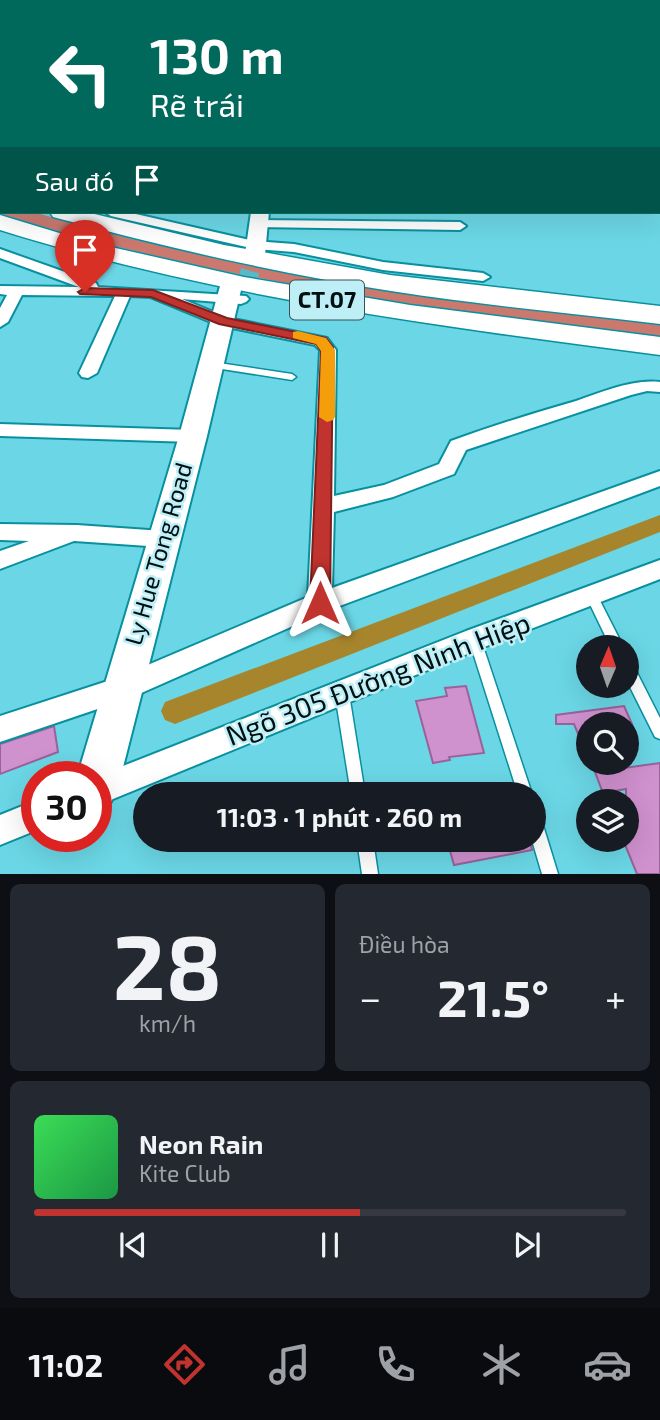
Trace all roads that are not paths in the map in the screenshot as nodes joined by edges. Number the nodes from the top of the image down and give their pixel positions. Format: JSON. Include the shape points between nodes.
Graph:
{"nodes":[{"id":1,"x":68,"y":214,"type":"edge"},
{"id":2,"x":122,"y":214,"type":"edge"},
{"id":3,"x":164,"y":214,"type":"edge"},
{"id":4,"x":0,"y":222,"type":"edge"},
{"id":5,"x":460,"y":226,"type":"dead end"},
{"id":6,"x":253,"y":237,"type":"edge"},
{"id":7,"x":0,"y":253,"type":"edge"},
{"id":8,"x":483,"y":277,"type":"dead end"},
{"id":9,"x":0,"y":290,"type":"edge"},
{"id":10,"x":17,"y":290,"type":"junction"},
{"id":11,"x":115,"y":292,"type":"junction"},
{"id":12,"x":153,"y":293,"type":"junction"},
{"id":13,"x":234,"y":299,"type":"junction"},
{"id":14,"x":660,"y":315,"type":"edge"},
{"id":15,"x":0,"y":322,"type":"edge"},
{"id":16,"x":660,"y":346,"type":"edge"},
{"id":17,"x":212,"y":365,"type":"junction"},
{"id":18,"x":88,"y":373,"type":"dead end"},
{"id":19,"x":292,"y":377,"type":"dead end"},
{"id":20,"x":660,"y":387,"type":"edge"},
{"id":21,"x":0,"y":430,"type":"edge"},
{"id":22,"x":193,"y":436,"type":"junction"},
{"id":23,"x":660,"y":478,"type":"edge"},
{"id":24,"x":322,"y":506,"type":"junction"},
{"id":25,"x":0,"y":532,"type":"edge"},
{"id":26,"x":77,"y":533,"type":"junction"},
{"id":27,"x":163,"y":539,"type":"junction"},
{"id":28,"x":0,"y":561,"type":"edge"},
{"id":29,"x":660,"y":569,"type":"edge"},
{"id":30,"x":592,"y":596,"type":"junction"},
{"id":31,"x":320,"y":603,"type":"junction"},
{"id":32,"x":612,"y":635,"type":"edge"},
{"id":33,"x":475,"y":639,"type":"junction"},
{"id":34,"x":121,"y":689,"type":"junction"},
{"id":35,"x":639,"y":691,"type":"edge"},
{"id":36,"x":342,"y":694,"type":"junction"},
{"id":37,"x":0,"y":729,"type":"edge"},
{"id":38,"x":660,"y":732,"type":"edge"},
{"id":39,"x":103,"y":761,"type":"edge"},
{"id":40,"x":356,"y":782,"type":"edge"},
{"id":41,"x":521,"y":782,"type":"edge"},
{"id":42,"x":112,"y":783,"type":"edge"},
{"id":43,"x":21,"y":821,"type":"edge"},
{"id":44,"x":0,"y":830,"type":"edge"},
{"id":45,"x":367,"y":852,"type":"edge"},
{"id":46,"x":543,"y":852,"type":"edge"},
{"id":47,"x":370,"y":874,"type":"edge"},
{"id":48,"x":550,"y":874,"type":"edge"}],
"edges":[{"from":1,"to":14,"type":"highway","number":"CT.07","via":[[142,235],[391,283]]},
{"from":2,"to":6,"type":"street"},
{"from":3,"to":6,"type":"street"},
{"from":4,"to":16,"type":"highway","number":"CT.07","via":[[107,255],[267,289],[377,309]]},
{"from":5,"to":6,"type":"street"},
{"from":6,"to":8,"type":"street","via":[[383,266]]},
{"from":7,"to":11,"type":"street"},
{"from":9,"to":10,"type":"street"},
{"from":10,"to":11,"type":"street"},
{"from":10,"to":15,"type":"street"},
{"from":11,"to":12,"type":"street"},
{"from":11,"to":18,"type":"street"},
{"from":12,"to":13,"type":"street"},
{"from":12,"to":13,"type":"street"},
{"from":13,"to":17,"type":"main road","name":"Ly Hue Tong Road"},
{"from":13,"to":24,"type":"street","via":[[321,341],[328,350]]},
{"from":17,"to":19,"type":"lane"},
{"from":17,"to":22,"type":"main road","name":"Ly Hue Tong Road"},
{"from":20,"to":24,"type":"street","via":[[626,391],[494,432],[458,446],[447,470],[416,484]]},
{"from":21,"to":22,"type":"street"},
{"from":22,"to":27,"type":"main road","name":"Ly Hue Tong Road"},
{"from":23,"to":31,"type":"street"},
{"from":24,"to":31,"type":"street"},
{"from":25,"to":26,"type":"street"},
{"from":26,"to":27,"type":"street"},
{"from":26,"to":28,"type":"street"},
{"from":27,"to":34,"type":"main road","name":"Ly Hue Tong Road"},
{"from":29,"to":30,"type":"street","name":"Ngõ 305 Đường Ninh Hiệp"},
{"from":30,"to":32,"type":"lane"},
{"from":30,"to":33,"type":"street","name":"Ngõ 305 Đường Ninh Hiệp"},
{"from":31,"to":34,"type":"street"},
{"from":33,"to":36,"type":"street","name":"Ngõ 305 Đường Ninh Hiệp"},
{"from":33,"to":41,"type":"lane"},
{"from":34,"to":37,"type":"street"},
{"from":34,"to":39,"type":"main road","name":"Ly Hue Tong Road"},
{"from":35,"to":38,"type":"lane"},
{"from":36,"to":40,"type":"lane"},
{"from":36,"to":42,"type":"street","name":"Ngõ 305 Đường Ninh Hiệp"},
{"from":43,"to":44,"type":"street"},
{"from":45,"to":47,"type":"lane"},
{"from":46,"to":48,"type":"lane"}]}
